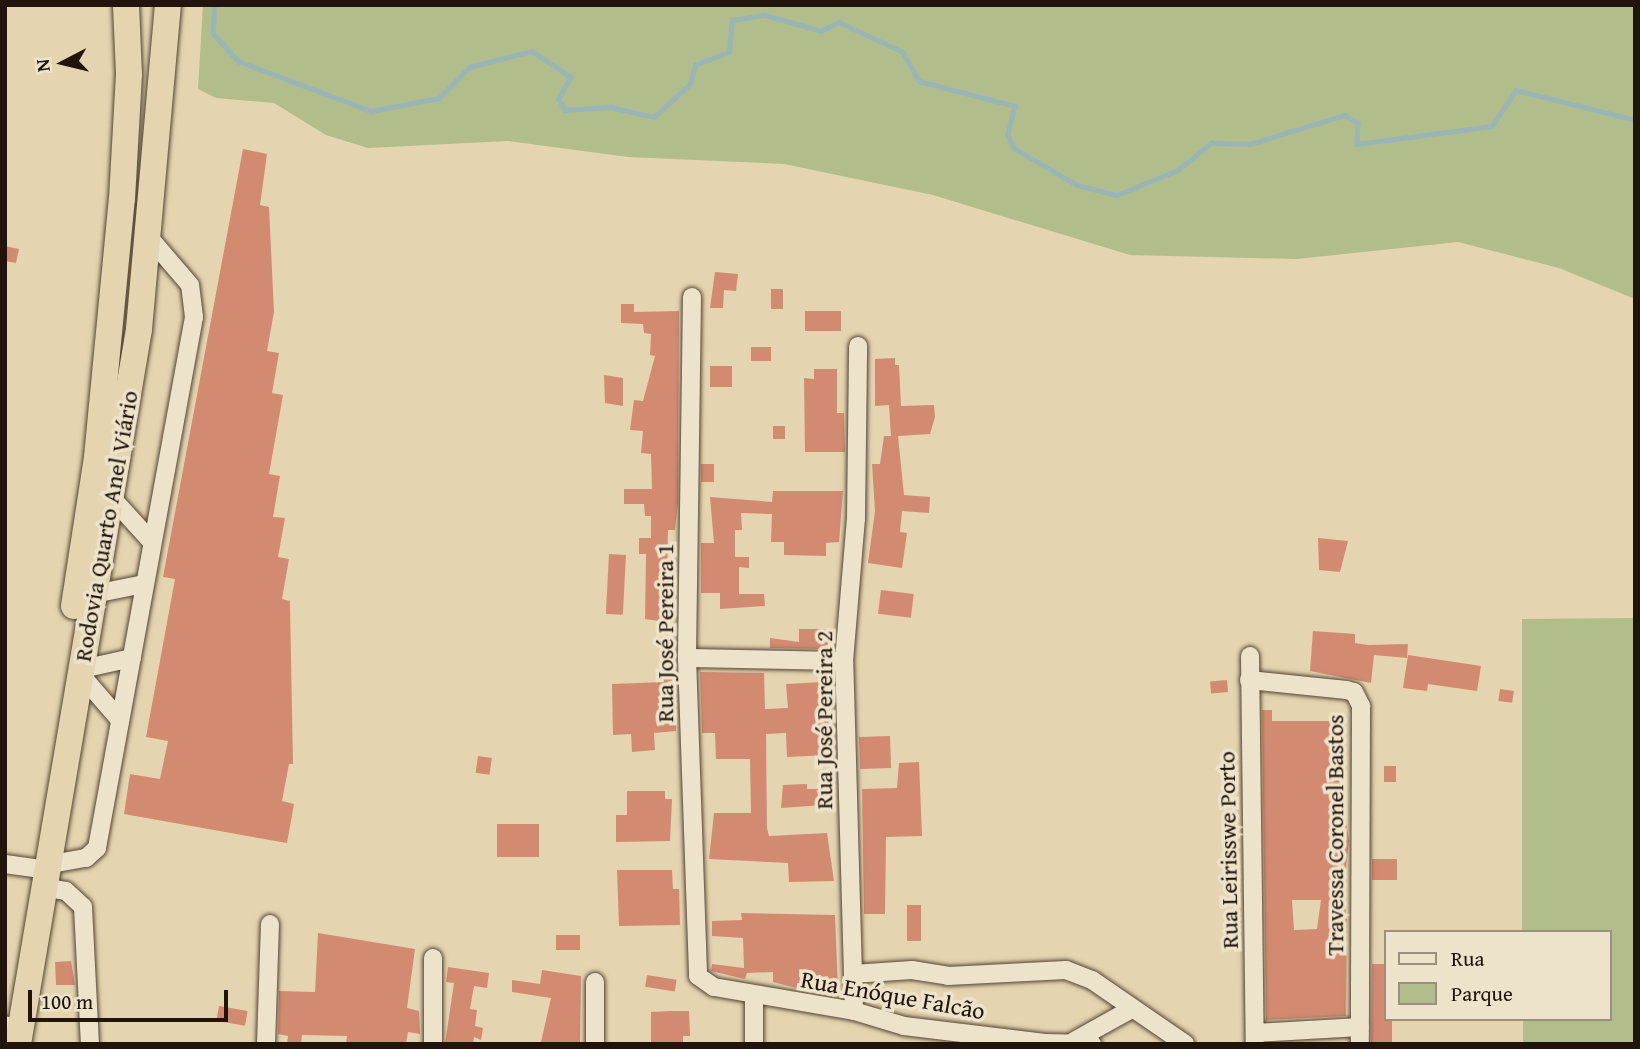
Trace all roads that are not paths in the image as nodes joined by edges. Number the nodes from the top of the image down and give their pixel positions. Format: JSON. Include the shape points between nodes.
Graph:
{"nodes":[{"id":1,"x":126,"y":5,"type":"edge"},
{"id":2,"x":168,"y":5,"type":"edge"},
{"id":3,"x":147,"y":235,"type":"junction"},
{"id":4,"x":692,"y":297,"type":"dead end"},
{"id":5,"x":858,"y":346,"type":"dead end"},
{"id":6,"x":111,"y":497,"type":"junction"},
{"id":7,"x":151,"y":541,"type":"junction"},
{"id":8,"x":144,"y":584,"type":"junction"},
{"id":9,"x":94,"y":594,"type":"junction"},
{"id":10,"x":1250,"y":656,"type":"dead end"},
{"id":11,"x":132,"y":658,"type":"junction"},
{"id":12,"x":687,"y":658,"type":"junction"},
{"id":13,"x":844,"y":661,"type":"junction"},
{"id":14,"x":81,"y":672,"type":"junction"},
{"id":15,"x":1249,"y":680,"type":"junction"},
{"id":16,"x":120,"y":720,"type":"junction"},
{"id":17,"x":5,"y":864,"type":"edge"},
{"id":18,"x":44,"y":873,"type":"junction"},
{"id":19,"x":270,"y":924,"type":"dead end"},
{"id":20,"x":433,"y":958,"type":"dead end"},
{"id":21,"x":695,"y":968,"type":"joint"},
{"id":22,"x":853,"y":974,"type":"junction"},
{"id":23,"x":595,"y":982,"type":"dead end"},
{"id":24,"x":754,"y":995,"type":"junction"},
{"id":25,"x":1130,"y":1010,"type":"junction"},
{"id":26,"x":854,"y":1011,"type":"junction"},
{"id":27,"x":5,"y":1027,"type":"edge"},
{"id":28,"x":1360,"y":1035,"type":"edge"},
{"id":29,"x":1255,"y":1038,"type":"edge"},
{"id":30,"x":1068,"y":1043,"type":"edge"},
{"id":31,"x":19,"y":1044,"type":"edge"},
{"id":32,"x":90,"y":1044,"type":"edge"},
{"id":33,"x":266,"y":1044,"type":"edge"},
{"id":34,"x":433,"y":1044,"type":"edge"},
{"id":35,"x":595,"y":1044,"type":"edge"},
{"id":36,"x":754,"y":1044,"type":"edge"},
{"id":37,"x":1092,"y":1044,"type":"edge"},
{"id":38,"x":1185,"y":1044,"type":"edge"}],
"edges":[{"from":1,"to":18,"type":"highway","name":"Rodovia Quarto Anel Viário","via":[[128,133],[105,382]]},
{"from":2,"to":3,"type":"highway","name":"Rodovia Quarto Anel Viário"},
{"from":3,"to":6,"type":"highway","name":"Rodovia Quarto Anel Viário","via":[[139,328]]},
{"from":3,"to":7,"type":"street","via":[[190,285],[194,301]]},
{"from":4,"to":12,"type":"street","name":"Rua José Pereira 1"},
{"from":5,"to":13,"type":"street","name":"Rua José Pereira 2","via":[[856,519]]},
{"from":6,"to":7,"type":"street"},
{"from":6,"to":9,"type":"highway","name":"Rodovia Quarto Anel Viário"},
{"from":7,"to":8,"type":"street"},
{"from":8,"to":9,"type":"street"},
{"from":8,"to":11,"type":"street"},
{"from":9,"to":14,"type":"highway","name":"Rodovia Quarto Anel Viário"},
{"from":10,"to":15,"type":"street","name":"Rua Leirisswe Porto"},
{"from":11,"to":14,"type":"street"},
{"from":11,"to":16,"type":"street"},
{"from":12,"to":13,"type":"street"},
{"from":12,"to":21,"type":"street","name":"Rua José Pereira 1"},
{"from":13,"to":22,"type":"street","name":"Rua José Pereira 2"},
{"from":14,"to":16,"type":"street"},
{"from":14,"to":18,"type":"highway","name":"Rodovia Quarto Anel Viário"},
{"from":15,"to":28,"type":"street","name":"Travessa Coronel Bastos","via":[[1346,690],[1358,697]]},
{"from":15,"to":29,"type":"street","name":"Rua Leirisswe Porto"},
{"from":16,"to":18,"type":"street","via":[[97,848],[86,858]]},
{"from":17,"to":18,"type":"street"},
{"from":18,"to":27,"type":"highway","name":"Rodovia Quarto Anel Viário"},
{"from":18,"to":31,"type":"highway","name":"Rodovia Quarto Anel Viário"},
{"from":18,"to":32,"type":"street","via":[[83,907]]},
{"from":19,"to":33,"type":"street"},
{"from":20,"to":34,"type":"street"},
{"from":21,"to":24,"type":"street","name":"Rua Enóque Falcão","via":[[714,987]]},
{"from":22,"to":25,"type":"street","via":[[912,970],[948,976],[1066,970],[1092,980]]},
{"from":22,"to":26,"type":"street","name":"Rua José Pereira 2"},
{"from":23,"to":35,"type":"street"},
{"from":24,"to":26,"type":"street","name":"Rua Enóque Falcão"},
{"from":24,"to":36,"type":"street"},
{"from":25,"to":30,"type":"street"},
{"from":25,"to":38,"type":"street"},
{"from":26,"to":30,"type":"street","name":"Rua Enóque Falcão","via":[[904,1026]]},
{"from":28,"to":29,"type":"street"},
{"from":30,"to":37,"type":"street","name":"Rua Enóque Falcão"}]}
